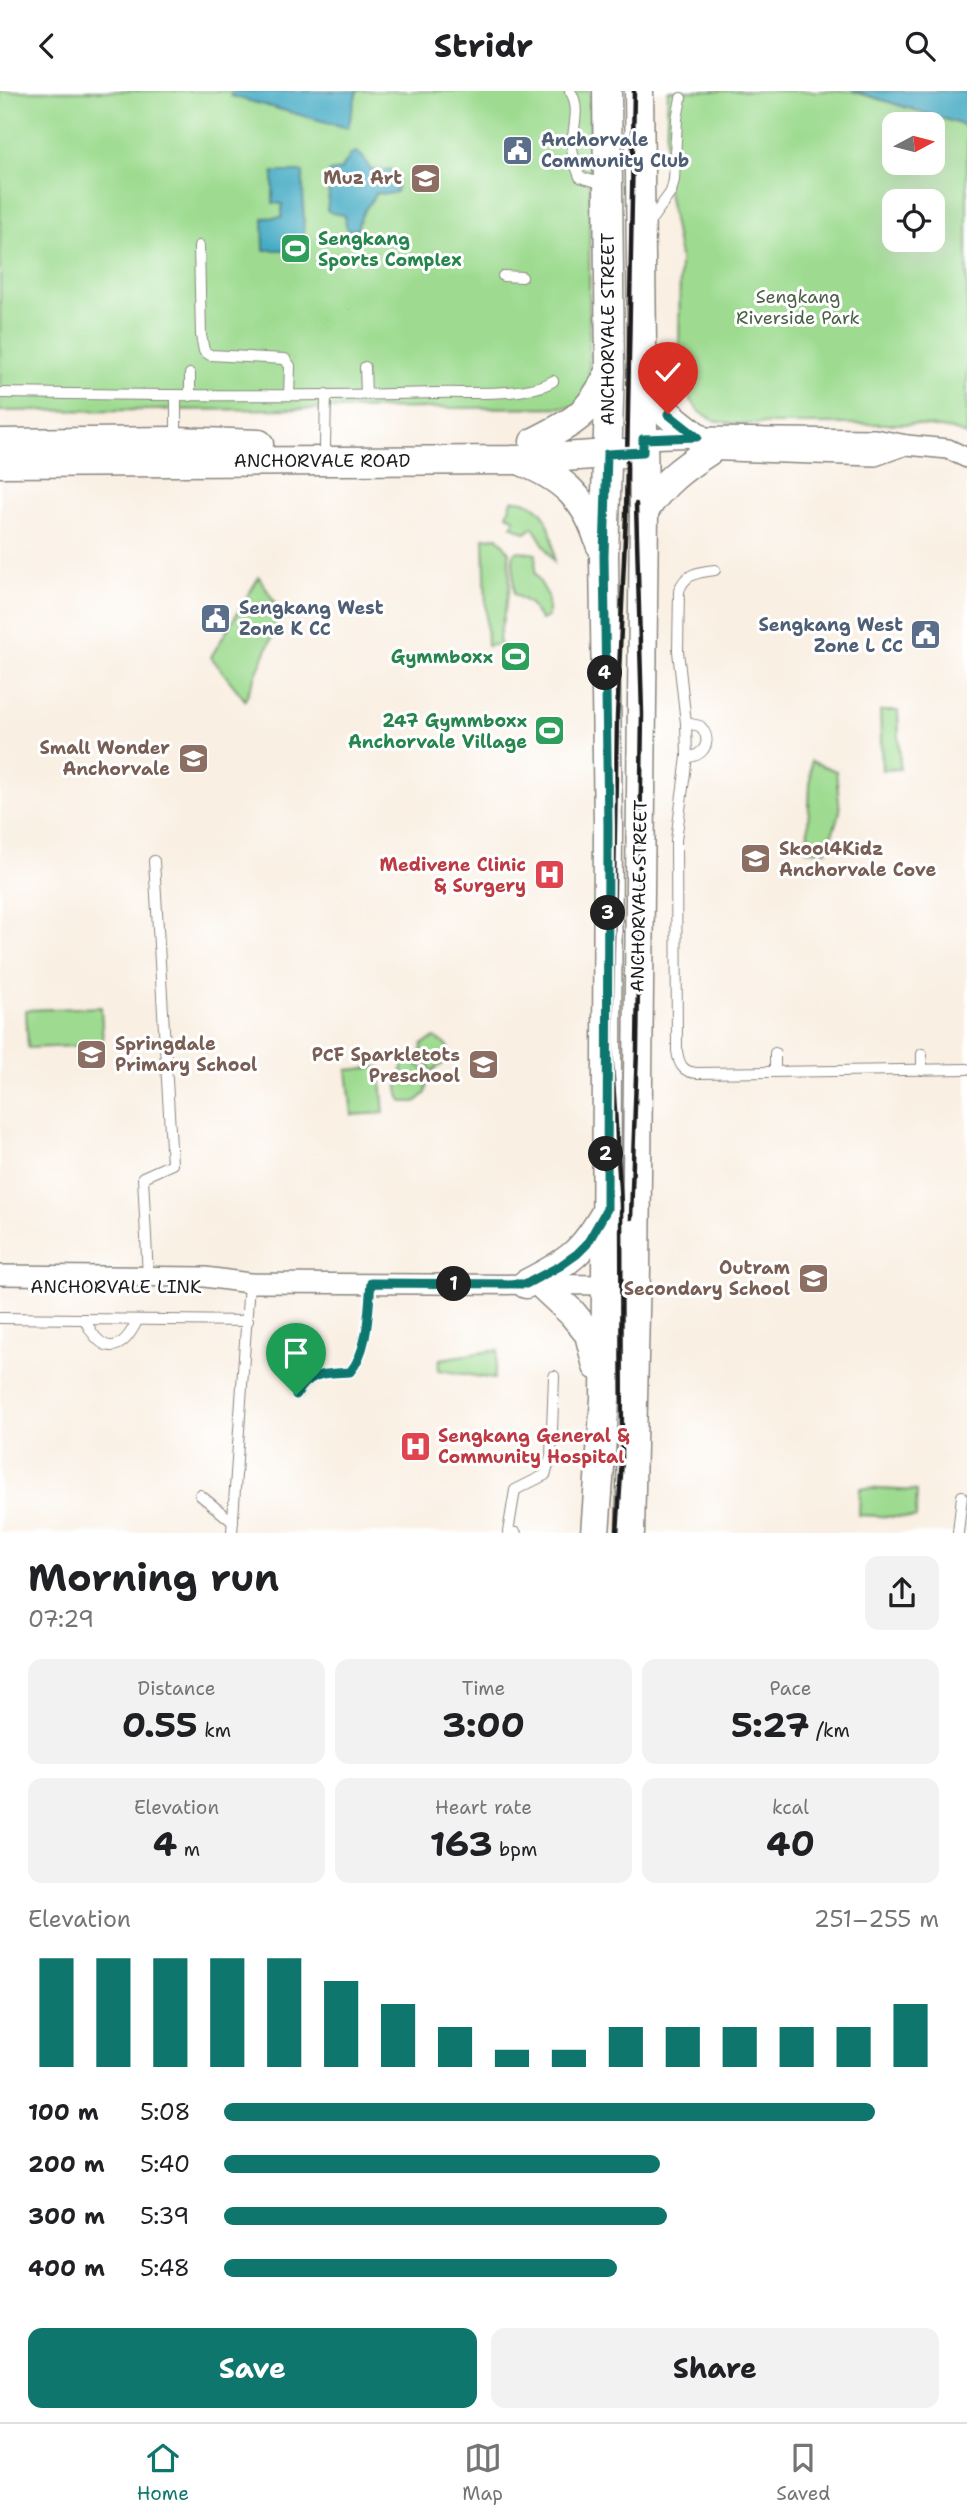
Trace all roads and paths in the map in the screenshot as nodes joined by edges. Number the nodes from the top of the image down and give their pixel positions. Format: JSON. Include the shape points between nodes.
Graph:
{"nodes":[{"id":1,"x":569,"y":91,"type":"edge"},
{"id":2,"x":607,"y":91,"type":"edge"},
{"id":3,"x":639,"y":91,"type":"edge"},
{"id":4,"x":681,"y":98,"type":"dead end"},
{"id":5,"x":607,"y":185,"type":"junction"},
{"id":6,"x":642,"y":233,"type":"junction"},
{"id":7,"x":199,"y":246,"type":"dead end"},
{"id":8,"x":503,"y":276,"type":"dead end"},
{"id":9,"x":522,"y":277,"type":"dead end"},
{"id":10,"x":365,"y":367,"type":"dead end"},
{"id":11,"x":610,"y":371,"type":"junction"},
{"id":12,"x":642,"y":373,"type":"junction"},
{"id":13,"x":190,"y":374,"type":"dead end"},
{"id":14,"x":553,"y":381,"type":"dead end"},
{"id":15,"x":0,"y":393,"type":"edge"},
{"id":16,"x":326,"y":394,"type":"junction"},
{"id":17,"x":366,"y":394,"type":"junction"},
{"id":18,"x":190,"y":395,"type":"junction"},
{"id":19,"x":289,"y":395,"type":"junction"},
{"id":20,"x":176,"y":396,"type":"junction"},
{"id":21,"x":176,"y":441,"type":"junction"},
{"id":22,"x":0,"y":443,"type":"edge"},
{"id":23,"x":703,"y":444,"type":"junction"},
{"id":24,"x":643,"y":445,"type":"junction"},
{"id":25,"x":325,"y":446,"type":"junction"},
{"id":26,"x":607,"y":447,"type":"junction"},
{"id":27,"x":526,"y":451,"type":"junction"},
{"id":28,"x":967,"y":457,"type":"edge"},
{"id":29,"x":0,"y":463,"type":"edge"},
{"id":30,"x":644,"y":511,"type":"junction"},
{"id":31,"x":604,"y":556,"type":"junction"},
{"id":32,"x":715,"y":570,"type":"dead end"},
{"id":33,"x":686,"y":723,"type":"junction"},
{"id":34,"x":687,"y":757,"type":"junction"},
{"id":35,"x":154,"y":861,"type":"dead end"},
{"id":36,"x":775,"y":1053,"type":"dead end"},
{"id":37,"x":922,"y":1054,"type":"dead end"},
{"id":38,"x":967,"y":1069,"type":"edge"},
{"id":39,"x":775,"y":1070,"type":"junction"},
{"id":40,"x":922,"y":1070,"type":"junction"},
{"id":41,"x":607,"y":1209,"type":"junction"},
{"id":42,"x":0,"y":1275,"type":"edge"},
{"id":43,"x":148,"y":1277,"type":"junction"},
{"id":44,"x":240,"y":1282,"type":"junction"},
{"id":45,"x":371,"y":1283,"type":"junction"},
{"id":46,"x":533,"y":1284,"type":"junction"},
{"id":47,"x":606,"y":1285,"type":"junction"},
{"id":48,"x":636,"y":1285,"type":"junction"},
{"id":49,"x":0,"y":1287,"type":"edge"},
{"id":50,"x":0,"y":1318,"type":"edge"},
{"id":51,"x":85,"y":1319,"type":"junction"},
{"id":52,"x":137,"y":1321,"type":"junction"},
{"id":53,"x":248,"y":1321,"type":"junction"},
{"id":54,"x":554,"y":1377,"type":"dead end"},
{"id":55,"x":296,"y":1395,"type":"dead end"},
{"id":56,"x":605,"y":1399,"type":"junction"},
{"id":57,"x":200,"y":1495,"type":"dead end"},
{"id":58,"x":962,"y":1496,"type":"dead end"},
{"id":59,"x":232,"y":1527,"type":"edge"},
{"id":60,"x":512,"y":1532,"type":"edge"},
{"id":61,"x":595,"y":1533,"type":"edge"},
{"id":62,"x":630,"y":1533,"type":"edge"},
{"id":63,"x":958,"y":1533,"type":"edge"}],
"edges":[{"from":1,"to":5,"type":"lane","via":[[576,108],[572,148],[580,177]]},
{"from":2,"to":5,"type":"street","name":"ANCHORVALE STREET"},
{"from":3,"to":6,"type":"street","name":"ANCHORVALE STREET"},
{"from":4,"to":6,"type":"lane","via":[[671,192]]},
{"from":5,"to":11,"type":"street","name":"ANCHORVALE STREET"},
{"from":6,"to":12,"type":"street","name":"ANCHORVALE STREET"},
{"from":7,"to":19,"type":"lane","via":[[204,351],[285,359],[290,366]]},
{"from":8,"to":9,"type":"lane"},
{"from":10,"to":17,"type":"lane"},
{"from":11,"to":26,"type":"street","name":"ANCHORVALE STREET"},
{"from":11,"to":27,"type":"street","via":[[589,409]]},
{"from":12,"to":23,"type":"street","via":[[668,414]]},
{"from":12,"to":24,"type":"street","name":"ANCHORVALE STREET"},
{"from":13,"to":18,"type":"lane"},
{"from":14,"to":17,"type":"lane","via":[[525,390]]},
{"from":15,"to":20,"type":"lane"},
{"from":16,"to":17,"type":"lane"},
{"from":16,"to":19,"type":"lane"},
{"from":16,"to":25,"type":"lane"},
{"from":18,"to":19,"type":"lane"},
{"from":18,"to":20,"type":"lane"},
{"from":20,"to":21,"type":"lane"},
{"from":21,"to":22,"type":"street","name":"ANCHORVALE ROAD"},
{"from":21,"to":25,"type":"street","name":"ANCHORVALE ROAD"},
{"from":23,"to":24,"type":"street"},
{"from":23,"to":28,"type":"street","via":[[875,439],[948,449]]},
{"from":23,"to":30,"type":"street"},
{"from":24,"to":26,"type":"street","name":"ANCHORVALE ROAD"},
{"from":24,"to":30,"type":"street","name":"ANCHORVALE STREET"},
{"from":25,"to":27,"type":"street","name":"ANCHORVALE ROAD","via":[[463,442]]},
{"from":26,"to":27,"type":"street","name":"ANCHORVALE ROAD"},
{"from":26,"to":31,"type":"street","name":"ANCHORVALE STREET"},
{"from":27,"to":29,"type":"street","name":"ANCHORVALE ROAD"},
{"from":27,"to":31,"type":"street","via":[[586,509]]},
{"from":30,"to":48,"type":"street","name":"ANCHORVALE STREET"},
{"from":31,"to":41,"type":"street","name":"ANCHORVALE STREET"},
{"from":32,"to":33,"type":"lane","via":[[686,577],[679,591],[678,651]]},
{"from":33,"to":34,"type":"lane"},
{"from":33,"to":34,"type":"lane","via":[[700,726],[707,739],[702,753]]},
{"from":34,"to":39,"type":"lane","via":[[676,840],[678,1058],[688,1072]]},
{"from":35,"to":43,"type":"lane","via":[[172,1164],[143,1177]]},
{"from":36,"to":39,"type":"lane"},
{"from":37,"to":40,"type":"lane"},
{"from":38,"to":40,"type":"lane"},
{"from":39,"to":40,"type":"lane"},
{"from":41,"to":46,"type":"street","via":[[587,1244]]},
{"from":41,"to":47,"type":"street","name":"ANCHORVALE STREET"},
{"from":42,"to":43,"type":"street","name":"ANCHORVALE LINK"},
{"from":43,"to":44,"type":"street","name":"ANCHORVALE LINK"},
{"from":44,"to":45,"type":"street","name":"ANCHORVALE LINK"},
{"from":44,"to":49,"type":"street","name":"ANCHORVALE LINK","via":[[204,1288]]},
{"from":44,"to":53,"type":"lane"},
{"from":45,"to":46,"type":"street","name":"ANCHORVALE LINK"},
{"from":45,"to":55,"type":"lane","via":[[362,1353],[356,1365],[350,1372],[317,1374],[304,1382]]},
{"from":46,"to":47,"type":"street","name":"ANCHORVALE LINK"},
{"from":46,"to":56,"type":"street","via":[[572,1313],[589,1334]]},
{"from":47,"to":48,"type":"street","name":"ANCHORVALE LINK"},
{"from":47,"to":56,"type":"street","name":"ANCHORVALE STREET"},
{"from":48,"to":62,"type":"street","name":"ANCHORVALE STREET"},
{"from":50,"to":51,"type":"lane"},
{"from":51,"to":52,"type":"lane"},
{"from":51,"to":52,"type":"lane","via":[[101,1343],[114,1346],[129,1337]]},
{"from":52,"to":53,"type":"lane"},
{"from":53,"to":59,"type":"lane"},
{"from":54,"to":60,"type":"lane","via":[[551,1457],[545,1475],[515,1490]]},
{"from":56,"to":61,"type":"street","name":"ANCHORVALE STREET"},
{"from":57,"to":59,"type":"lane"},
{"from":58,"to":63,"type":"lane"}]}
